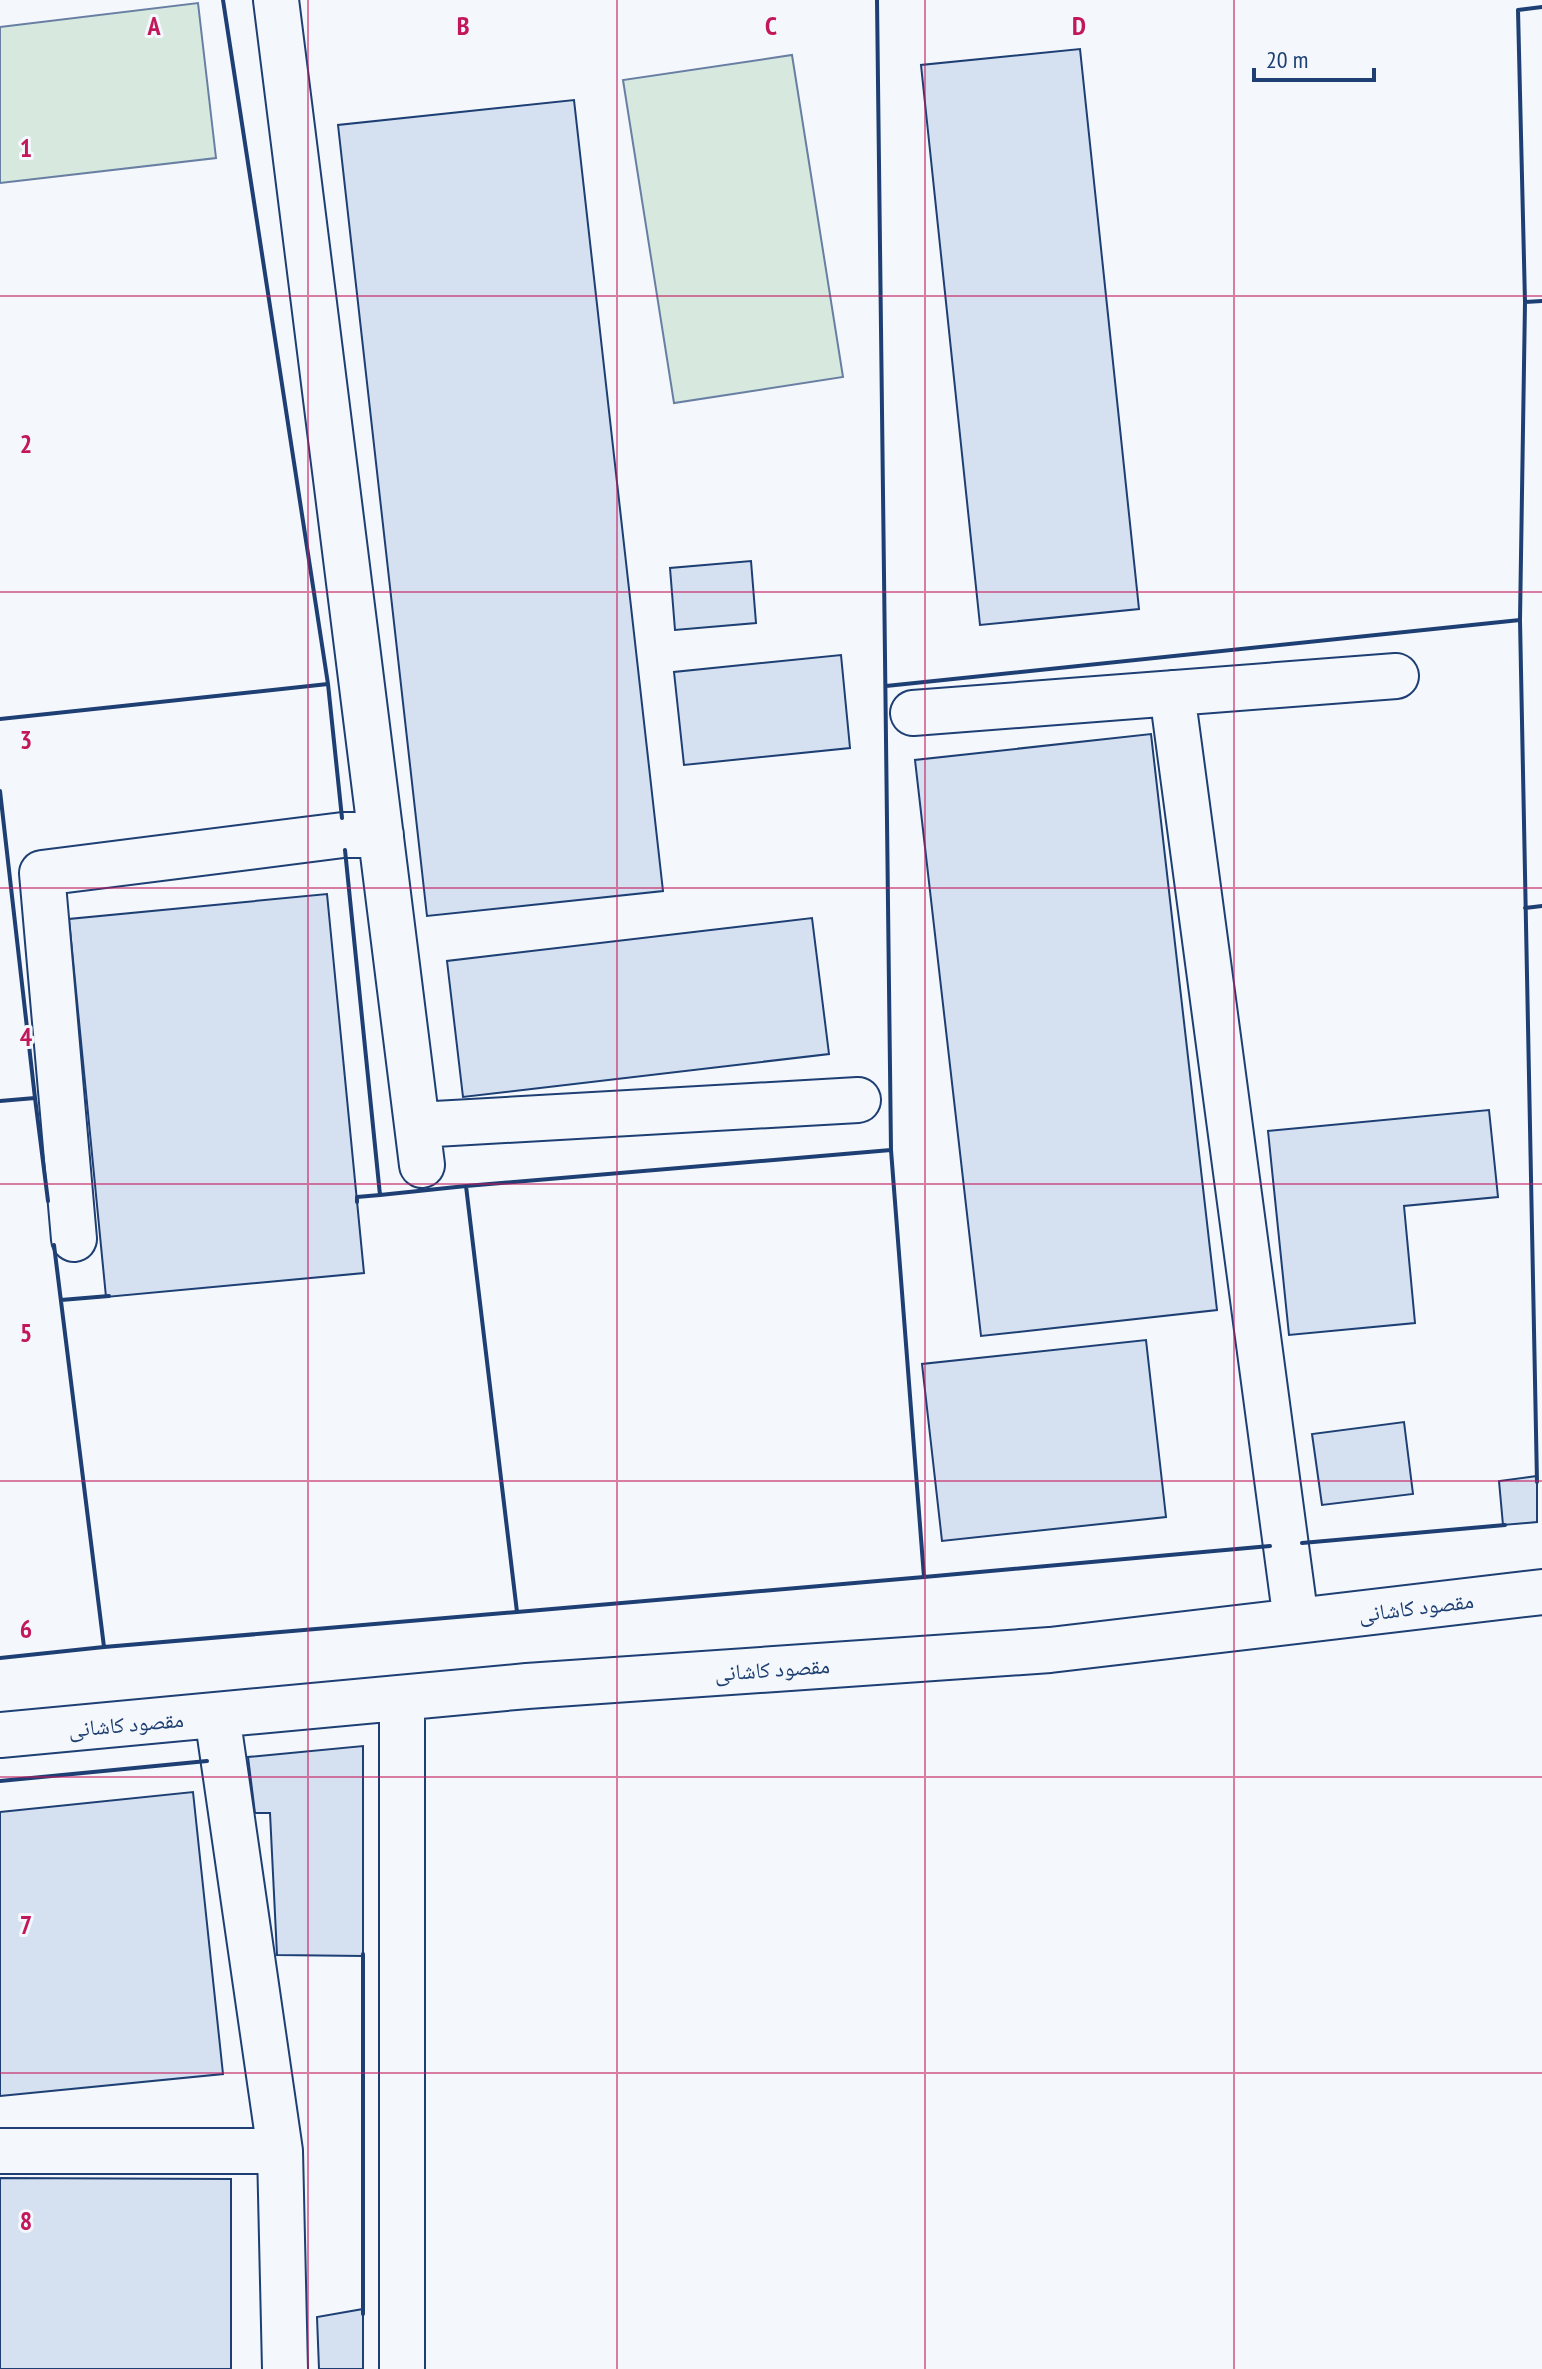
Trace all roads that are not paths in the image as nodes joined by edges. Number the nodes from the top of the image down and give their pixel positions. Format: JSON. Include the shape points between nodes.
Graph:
{"nodes":[{"id":1,"x":276,"y":0,"type":"edge"},
{"id":2,"x":1396,"y":676,"type":"dead end"},
{"id":3,"x":1172,"y":693,"type":"junction"},
{"id":4,"x":913,"y":713,"type":"dead end"},
{"id":5,"x":381,"y":835,"type":"junction"},
{"id":6,"x":858,"y":1100,"type":"dead end"},
{"id":7,"x":74,"y":1239,"type":"dead end"},
{"id":8,"x":1542,"y":1592,"type":"edge"},
{"id":9,"x":1296,"y":1621,"type":"junction"},
{"id":10,"x":402,"y":1698,"type":"junction"},
{"id":11,"x":217,"y":1715,"type":"junction"},
{"id":12,"x":0,"y":1735,"type":"edge"},
{"id":13,"x":0,"y":2151,"type":"edge"},
{"id":14,"x":280,"y":2151,"type":"junction"},
{"id":15,"x":285,"y":2369,"type":"edge"},
{"id":16,"x":402,"y":2369,"type":"edge"}],
"edges":[{"from":1,"to":5,"type":"lane"},
{"from":2,"to":3,"type":"lane"},
{"from":3,"to":4,"type":"lane"},
{"from":3,"to":9,"type":"lane"},
{"from":5,"to":6,"type":"lane","via":[[419,1145]]},
{"from":5,"to":7,"type":"lane","via":[[343,835],[42,873]]},
{"from":8,"to":9,"type":"lane","name":"مقصود کاشانی"},
{"from":9,"to":10,"type":"lane","name":"مقصود کاشانی","via":[[1050,1650]]},
{"from":10,"to":11,"type":"lane","name":"مقصود کاشانی"},
{"from":10,"to":16,"type":"lane"},
{"from":11,"to":12,"type":"lane","name":"مقصود کاشانی"},
{"from":11,"to":14,"type":"lane"},
{"from":13,"to":14,"type":"lane"},
{"from":14,"to":15,"type":"lane"}]}
